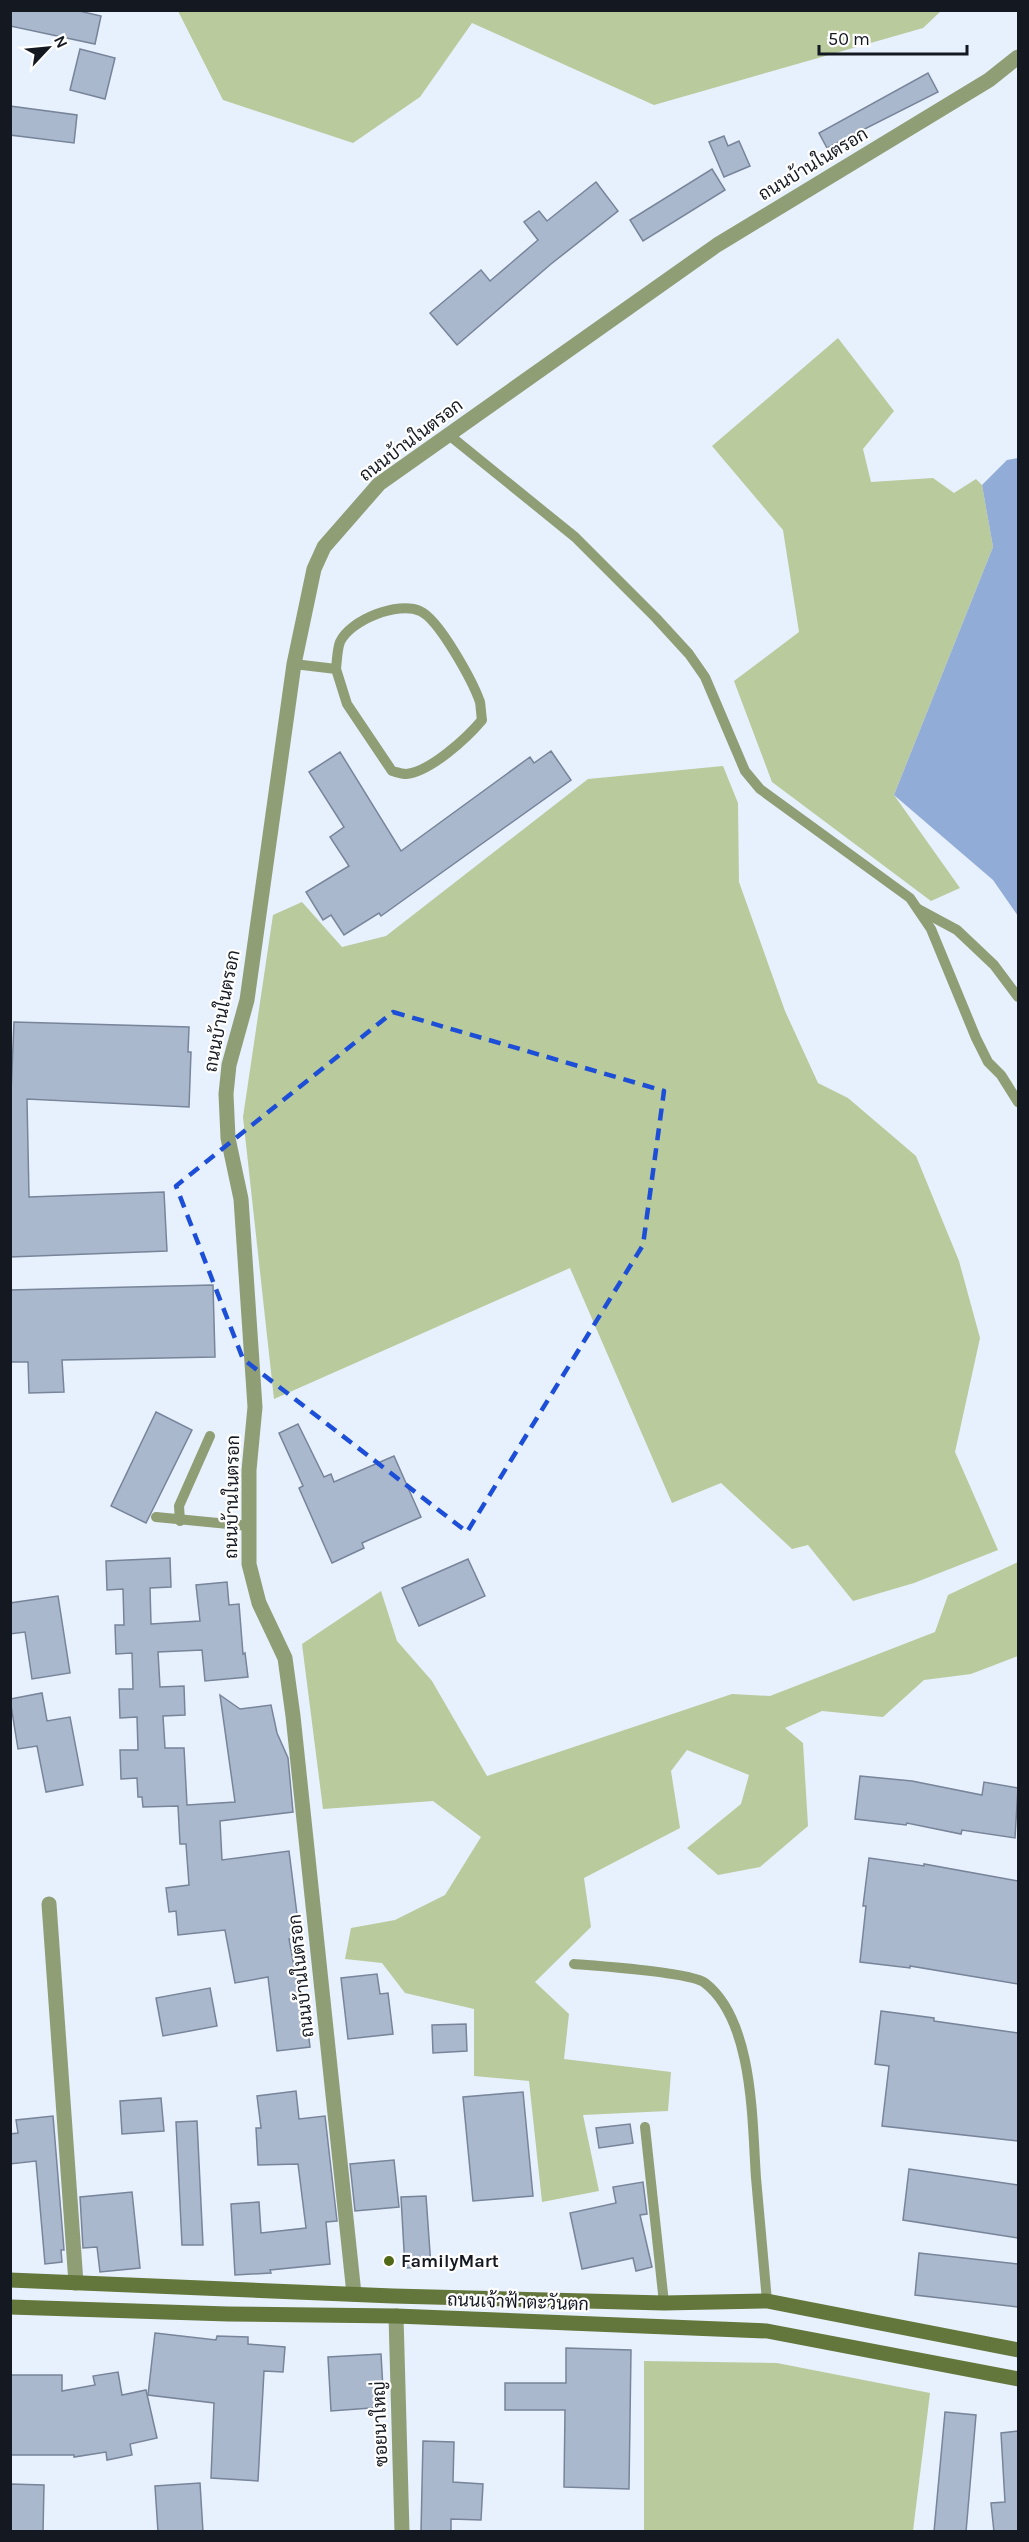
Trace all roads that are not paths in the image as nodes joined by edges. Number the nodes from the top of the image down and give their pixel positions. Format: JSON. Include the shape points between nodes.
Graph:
{"nodes":[{"id":1,"x":1018,"y":57,"type":"edge"},
{"id":2,"x":449,"y":435,"type":"junction"},
{"id":3,"x":294,"y":664,"type":"junction"},
{"id":4,"x":336,"y":669,"type":"junction"},
{"id":5,"x":918,"y":909,"type":"junction"},
{"id":6,"x":1018,"y":997,"type":"edge"},
{"id":7,"x":1018,"y":1102,"type":"edge"},
{"id":8,"x":210,"y":1436,"type":"dead end"},
{"id":9,"x":156,"y":1517,"type":"dead end"},
{"id":10,"x":180,"y":1521,"type":"junction"},
{"id":11,"x":249,"y":1526,"type":"junction"},
{"id":12,"x":49,"y":1904,"type":"dead end"},
{"id":13,"x":574,"y":1964,"type":"dead end"},
{"id":14,"x":645,"y":2127,"type":"dead end"},
{"id":15,"x":10,"y":2280,"type":"edge"},
{"id":16,"x":76,"y":2283,"type":"junction"},
{"id":17,"x":354,"y":2294,"type":"junction"},
{"id":18,"x":767,"y":2301,"type":"junction"},
{"id":19,"x":664,"y":2303,"type":"junction"},
{"id":20,"x":10,"y":2307,"type":"edge"},
{"id":21,"x":396,"y":2316,"type":"junction"},
{"id":22,"x":1018,"y":2350,"type":"edge"},
{"id":23,"x":1018,"y":2379,"type":"edge"},
{"id":24,"x":402,"y":2532,"type":"edge"}],
"edges":[{"from":1,"to":2,"type":"street","name":"ถนนบ้านในตรอก","via":[[989,80],[717,245]]},
{"from":2,"to":3,"type":"street","name":"ถนนบ้านในตรอก","via":[[379,484],[324,547],[314,568]]},
{"from":2,"to":5,"type":"lane","via":[[575,537],[682,647],[705,677],[745,771],[760,789],[910,898]]},
{"from":3,"to":4,"type":"lane"},
{"from":3,"to":11,"type":"street","name":"ถนนบ้านในตรอก","via":[[247,1000],[229,1065],[226,1094],[228,1138],[241,1199],[255,1407]]},
{"from":4,"to":4,"type":"lane","via":[[340,642],[354,628],[391,608],[422,611],[458,658],[480,703],[482,720],[465,740],[435,761],[405,774],[392,771],[347,704]]},
{"from":5,"to":6,"type":"lane","via":[[957,930],[994,965]]},
{"from":5,"to":7,"type":"lane","via":[[931,929],[988,1062]]},
{"from":8,"to":10,"type":"lane","via":[[179,1506]]},
{"from":9,"to":10,"type":"lane"},
{"from":10,"to":11,"type":"lane"},
{"from":11,"to":17,"type":"street","name":"ถนนบ้านในตรอก","via":[[249,1563],[259,1603],[285,1658],[293,1716]]},
{"from":12,"to":16,"type":"street"},
{"from":13,"to":18,"type":"lane","via":[[673,1974],[704,1982],[721,2000],[735,2028],[748,2079]]},
{"from":14,"to":19,"type":"lane"},
{"from":15,"to":16,"type":"main road","name":"ถนนเจ้าฟ้าตะวันตก"},
{"from":16,"to":17,"type":"main road","name":"ถนนเจ้าฟ้าตะวันตก"},
{"from":17,"to":19,"type":"main road","name":"ถนนเจ้าฟ้าตะวันตก"},
{"from":18,"to":19,"type":"main road","name":"ถนนเจ้าฟ้าตะวันตก"},
{"from":18,"to":22,"type":"main road","name":"ถนนเจ้าฟ้าตะวันตก"},
{"from":20,"to":21,"type":"main road","name":"ถนนเจ้าฟ้าตะวันตก"},
{"from":21,"to":23,"type":"main road","name":"ถนนเจ้าฟ้าตะวันตก","via":[[767,2331]]},
{"from":21,"to":24,"type":"street","name":"ซอยนาใหญ่"}]}
